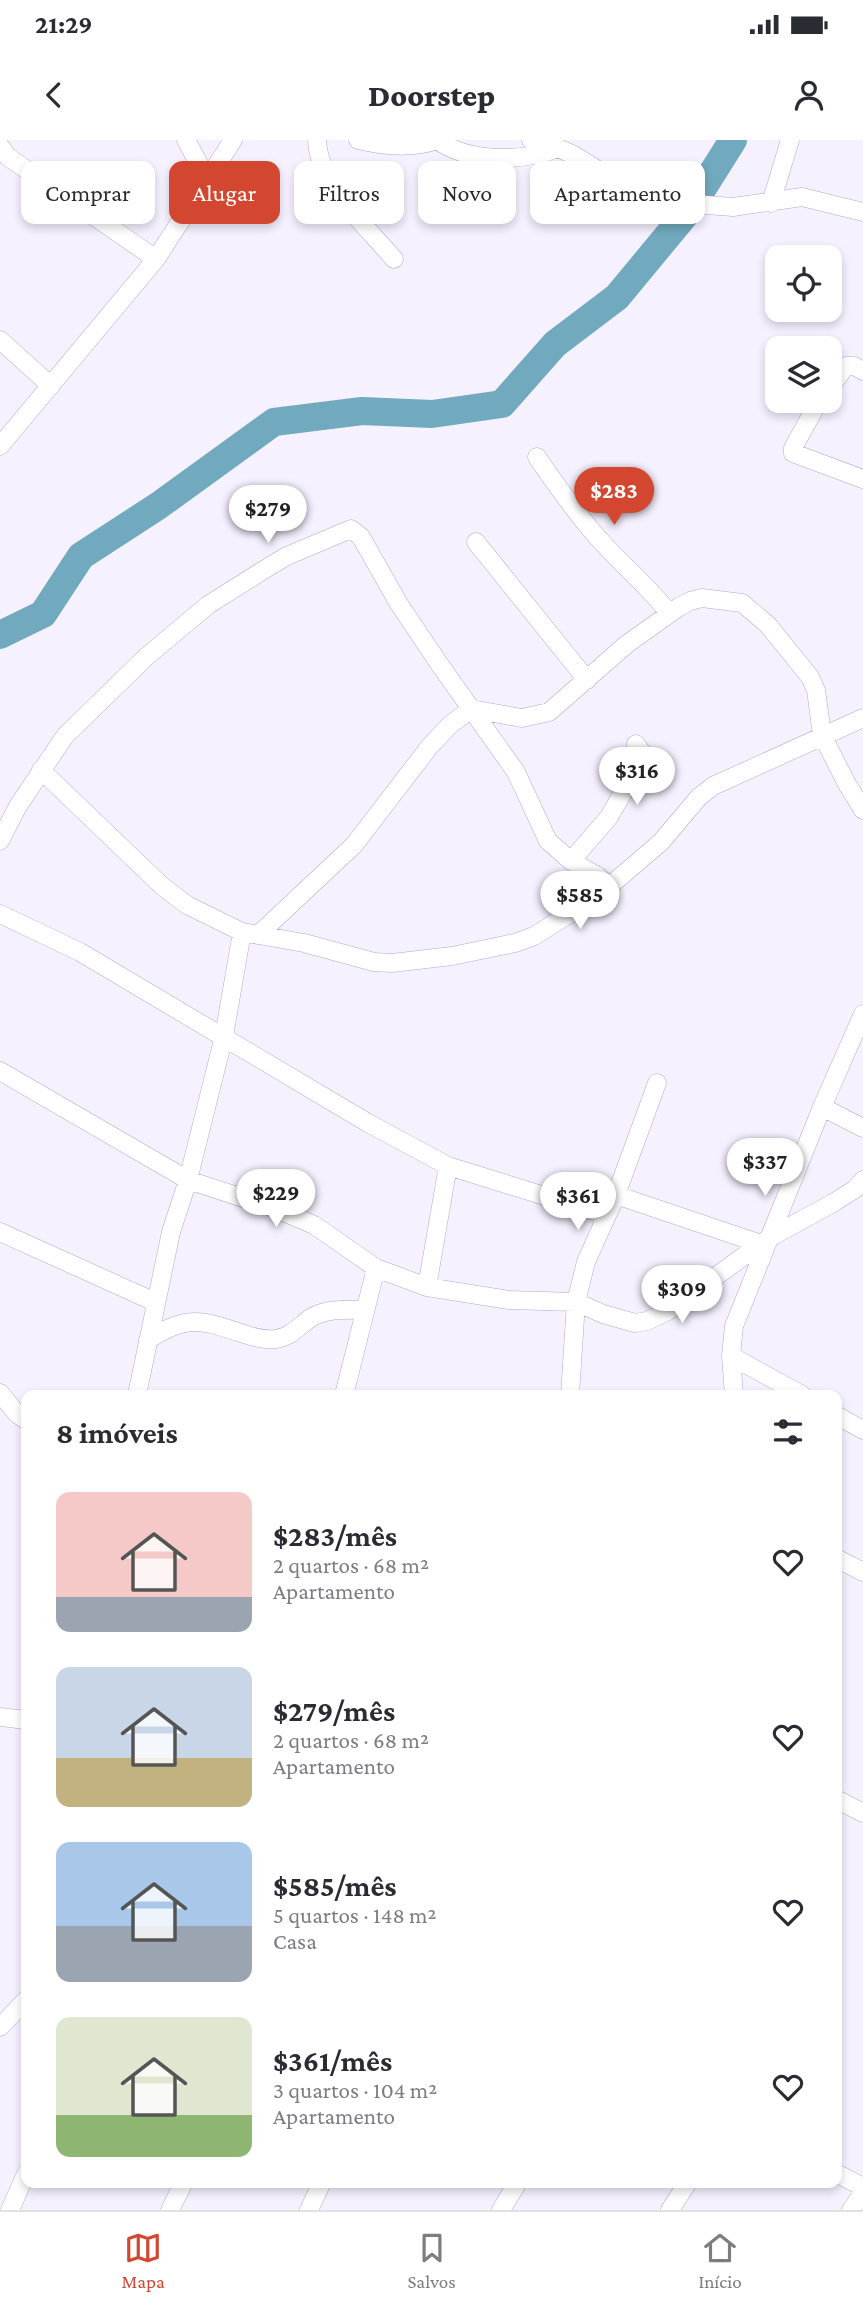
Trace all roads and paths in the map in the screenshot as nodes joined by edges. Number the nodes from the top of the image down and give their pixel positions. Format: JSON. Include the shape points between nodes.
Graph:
{"nodes":[{"id":1,"x":186,"y":140,"type":"edge"},
{"id":2,"x":233,"y":140,"type":"edge"},
{"id":3,"x":317,"y":140,"type":"edge"},
{"id":4,"x":358,"y":140,"type":"edge"},
{"id":5,"x":437,"y":140,"type":"edge"},
{"id":6,"x":531,"y":140,"type":"edge"},
{"id":7,"x":790,"y":140,"type":"edge"},
{"id":8,"x":0,"y":146,"type":"edge"},
{"id":9,"x":558,"y":148,"type":"junction"},
{"id":10,"x":197,"y":161,"type":"edge"},
{"id":11,"x":219,"y":161,"type":"edge"},
{"id":12,"x":771,"y":203,"type":"junction"},
{"id":13,"x":863,"y":212,"type":"edge"},
{"id":14,"x":178,"y":224,"type":"edge"},
{"id":15,"x":156,"y":258,"type":"junction"},
{"id":16,"x":394,"y":258,"type":"dead end"},
{"id":17,"x":0,"y":340,"type":"edge"},
{"id":18,"x":842,"y":371,"type":"edge"},
{"id":19,"x":863,"y":371,"type":"edge"},
{"id":20,"x":51,"y":386,"type":"junction"},
{"id":21,"x":813,"y":413,"type":"edge"},
{"id":22,"x":0,"y":446,"type":"edge"},
{"id":23,"x":537,"y":457,"type":"dead end"},
{"id":24,"x":863,"y":479,"type":"edge"},
{"id":25,"x":477,"y":542,"type":"dead end"},
{"id":26,"x":669,"y":613,"type":"junction"},
{"id":27,"x":587,"y":680,"type":"junction"},
{"id":28,"x":471,"y":709,"type":"junction"},
{"id":29,"x":863,"y":718,"type":"edge"},
{"id":30,"x":822,"y":735,"type":"junction"},
{"id":31,"x":636,"y":744,"type":"dead end"},
{"id":32,"x":41,"y":770,"type":"junction"},
{"id":33,"x":863,"y":810,"type":"edge"},
{"id":34,"x":0,"y":841,"type":"edge"},
{"id":35,"x":571,"y":861,"type":"junction"},
{"id":36,"x":610,"y":887,"type":"junction"},
{"id":37,"x":0,"y":914,"type":"edge"},
{"id":38,"x":250,"y":933,"type":"junction"},
{"id":39,"x":863,"y":1014,"type":"edge"},
{"id":40,"x":224,"y":1036,"type":"junction"},
{"id":41,"x":0,"y":1071,"type":"edge"},
{"id":42,"x":657,"y":1083,"type":"dead end"},
{"id":43,"x":822,"y":1107,"type":"junction"},
{"id":44,"x":863,"y":1128,"type":"edge"},
{"id":45,"x":448,"y":1166,"type":"junction"},
{"id":46,"x":188,"y":1180,"type":"junction"},
{"id":47,"x":863,"y":1180,"type":"edge"},
{"id":48,"x":616,"y":1195,"type":"junction"},
{"id":49,"x":606,"y":1215,"type":"junction"},
{"id":50,"x":0,"y":1232,"type":"edge"},
{"id":51,"x":765,"y":1241,"type":"junction"},
{"id":52,"x":376,"y":1268,"type":"junction"},
{"id":53,"x":427,"y":1287,"type":"junction"},
{"id":54,"x":155,"y":1302,"type":"junction"},
{"id":55,"x":576,"y":1302,"type":"junction"},
{"id":56,"x":365,"y":1310,"type":"junction"},
{"id":57,"x":148,"y":1340,"type":"junction"},
{"id":58,"x":731,"y":1356,"type":"junction"},
{"id":59,"x":137,"y":1390,"type":"edge"},
{"id":60,"x":345,"y":1390,"type":"edge"},
{"id":61,"x":570,"y":1390,"type":"edge"},
{"id":62,"x":734,"y":1390,"type":"edge"},
{"id":63,"x":793,"y":1390,"type":"edge"},
{"id":64,"x":0,"y":1393,"type":"edge"},
{"id":65,"x":21,"y":1417,"type":"edge"},
{"id":66,"x":842,"y":1418,"type":"edge"},
{"id":67,"x":863,"y":1430,"type":"edge"},
{"id":68,"x":842,"y":1561,"type":"edge"},
{"id":69,"x":863,"y":1572,"type":"edge"},
{"id":70,"x":0,"y":1717,"type":"edge"},
{"id":71,"x":21,"y":1719,"type":"edge"},
{"id":72,"x":842,"y":1802,"type":"edge"},
{"id":73,"x":863,"y":1813,"type":"edge"},
{"id":74,"x":21,"y":2005,"type":"edge"},
{"id":75,"x":0,"y":2027,"type":"edge"},
{"id":76,"x":842,"y":2176,"type":"edge"},
{"id":77,"x":21,"y":2185,"type":"edge"},
{"id":78,"x":863,"y":2186,"type":"edge"},
{"id":79,"x":181,"y":2188,"type":"edge"},
{"id":80,"x":319,"y":2188,"type":"edge"},
{"id":81,"x":514,"y":2188,"type":"edge"},
{"id":82,"x":684,"y":2188,"type":"edge"},
{"id":83,"x":863,"y":2193,"type":"edge"},
{"id":84,"x":10,"y":2210,"type":"edge"},
{"id":85,"x":170,"y":2210,"type":"edge"},
{"id":86,"x":309,"y":2210,"type":"edge"},
{"id":87,"x":501,"y":2210,"type":"edge"},
{"id":88,"x":670,"y":2210,"type":"edge"},
{"id":89,"x":851,"y":2210,"type":"edge"}],
"edges":[{"from":1,"to":10,"type":"street"},
{"from":2,"to":11,"type":"street"},
{"from":3,"to":16,"type":"street","via":[[330,183]]},
{"from":4,"to":5,"type":"street","via":[[404,146]]},
{"from":5,"to":9,"type":"street","via":[[462,153],[496,158]]},
{"from":6,"to":9,"type":"street"},
{"from":7,"to":12,"type":"street"},
{"from":8,"to":15,"type":"street"},
{"from":9,"to":12,"type":"street","via":[[639,192],[693,204],[733,207]]},
{"from":12,"to":13,"type":"street","via":[[802,197]]},
{"from":14,"to":15,"type":"street"},
{"from":15,"to":20,"type":"street"},
{"from":17,"to":20,"type":"street"},
{"from":18,"to":19,"type":"street","via":[[846,366]]},
{"from":20,"to":22,"type":"street"},
{"from":21,"to":24,"type":"street","via":[[793,453]]},
{"from":23,"to":26,"type":"street","via":[[600,540]]},
{"from":25,"to":27,"type":"street"},
{"from":26,"to":27,"type":"street"},
{"from":26,"to":30,"type":"street","via":[[702,598],[729,600],[752,609],[810,677]]},
{"from":27,"to":28,"type":"street","via":[[549,712],[536,716]]},
{"from":28,"to":32,"type":"street","via":[[399,604],[361,537],[351,529],[287,556],[208,605],[116,685],[65,736]]},
{"from":28,"to":35,"type":"street","via":[[516,772],[548,841]]},
{"from":28,"to":38,"type":"street","via":[[430,746],[354,845]]},
{"from":29,"to":30,"type":"street"},
{"from":30,"to":33,"type":"street"},
{"from":30,"to":36,"type":"street","via":[[706,792],[661,842]]},
{"from":31,"to":35,"type":"street","via":[[644,764],[609,817]]},
{"from":32,"to":34,"type":"street"},
{"from":32,"to":38,"type":"street","via":[[162,887],[187,905]]},
{"from":35,"to":36,"type":"street"},
{"from":36,"to":38,"type":"street","via":[[534,936],[431,959],[374,962]]},
{"from":37,"to":40,"type":"street","via":[[79,952]]},
{"from":38,"to":40,"type":"street"},
{"from":39,"to":43,"type":"street"},
{"from":40,"to":45,"type":"street"},
{"from":40,"to":46,"type":"street"},
{"from":41,"to":46,"type":"street"},
{"from":42,"to":48,"type":"street"},
{"from":43,"to":44,"type":"street"},
{"from":43,"to":51,"type":"street"},
{"from":45,"to":49,"type":"street"},
{"from":45,"to":53,"type":"street"},
{"from":46,"to":52,"type":"street","via":[[314,1225]]},
{"from":46,"to":54,"type":"street"},
{"from":47,"to":51,"type":"street","via":[[833,1203]]},
{"from":48,"to":49,"type":"street"},
{"from":48,"to":51,"type":"street"},
{"from":49,"to":55,"type":"street","via":[[586,1262]]},
{"from":50,"to":54,"type":"street"},
{"from":51,"to":55,"type":"street","via":[[677,1306],[647,1321],[622,1321]]},
{"from":51,"to":58,"type":"street","via":[[734,1326]]},
{"from":52,"to":53,"type":"street"},
{"from":52,"to":56,"type":"street"},
{"from":53,"to":55,"type":"street","via":[[509,1300]]},
{"from":54,"to":57,"type":"street"},
{"from":55,"to":61,"type":"street"},
{"from":56,"to":57,"type":"street","via":[[334,1310],[314,1316],[276,1339],[189,1321],[169,1326]]},
{"from":56,"to":60,"type":"street"},
{"from":57,"to":59,"type":"street"},
{"from":58,"to":62,"type":"street"},
{"from":58,"to":63,"type":"street"},
{"from":64,"to":65,"type":"street"},
{"from":66,"to":67,"type":"street"},
{"from":68,"to":69,"type":"street"},
{"from":70,"to":71,"type":"street"},
{"from":72,"to":73,"type":"street"},
{"from":74,"to":75,"type":"street"},
{"from":76,"to":78,"type":"street"},
{"from":77,"to":84,"type":"street"},
{"from":79,"to":85,"type":"street"},
{"from":80,"to":86,"type":"street"},
{"from":81,"to":87,"type":"street"},
{"from":82,"to":88,"type":"street"},
{"from":83,"to":89,"type":"street"}]}
